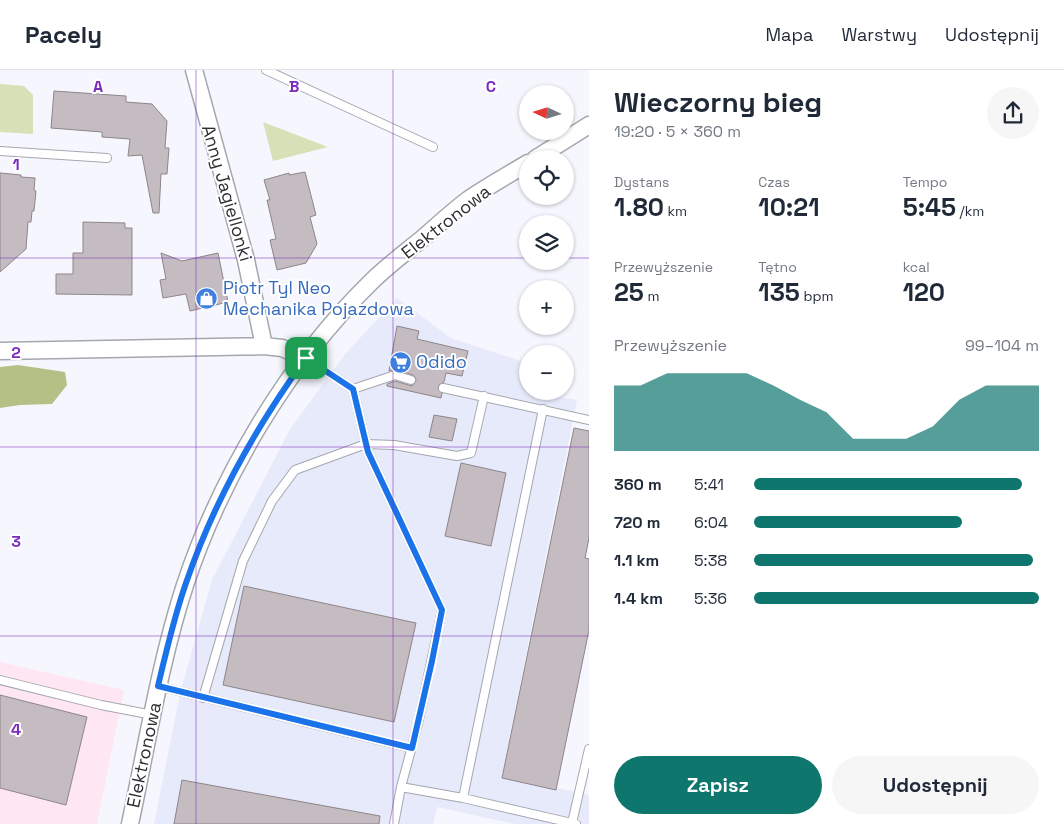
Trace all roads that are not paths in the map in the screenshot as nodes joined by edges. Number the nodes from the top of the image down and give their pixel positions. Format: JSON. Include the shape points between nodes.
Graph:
{"nodes":[{"id":1,"x":194,"y":70,"type":"edge"},
{"id":2,"x":266,"y":70,"type":"edge"},
{"id":3,"x":589,"y":125,"type":"edge"},
{"id":4,"x":433,"y":147,"type":"dead end"},
{"id":5,"x":549,"y":150,"type":"edge"},
{"id":6,"x":0,"y":151,"type":"edge"},
{"id":7,"x":106,"y":158,"type":"dead end"},
{"id":8,"x":519,"y":168,"type":"edge"},
{"id":9,"x":264,"y":346,"type":"junction"},
{"id":10,"x":0,"y":351,"type":"edge"},
{"id":11,"x":306,"y":358,"type":"junction"},
{"id":12,"x":411,"y":380,"type":"dead end"},
{"id":13,"x":443,"y":388,"type":"dead end"},
{"id":14,"x":353,"y":389,"type":"junction"},
{"id":15,"x":484,"y":396,"type":"junction"},
{"id":16,"x":543,"y":409,"type":"junction"},
{"id":17,"x":589,"y":420,"type":"edge"},
{"id":18,"x":366,"y":444,"type":"junction"},
{"id":19,"x":0,"y":680,"type":"edge"},
{"id":20,"x":158,"y":686,"type":"junction"},
{"id":21,"x":203,"y":698,"type":"junction"},
{"id":22,"x":152,"y":715,"type":"junction"},
{"id":23,"x":412,"y":748,"type":"junction"},
{"id":24,"x":589,"y":749,"type":"edge"},
{"id":25,"x":401,"y":787,"type":"junction"},
{"id":26,"x":463,"y":798,"type":"junction"},
{"id":27,"x":130,"y":824,"type":"edge"},
{"id":28,"x":394,"y":824,"type":"edge"},
{"id":29,"x":574,"y":824,"type":"edge"}],
"edges":[{"from":1,"to":9,"type":"street","name":"Anny Jagiellonki","via":[[246,260]]},
{"from":2,"to":4,"type":"lane"},
{"from":3,"to":5,"type":"street"},
{"from":6,"to":7,"type":"lane"},
{"from":8,"to":11,"type":"street","name":"Elektronowa","via":[[469,199],[371,282]]},
{"from":9,"to":10,"type":"street"},
{"from":9,"to":11,"type":"street","via":[[282,348]]},
{"from":11,"to":14,"type":"lane"},
{"from":11,"to":20,"type":"street","name":"Elektronowa","via":[[253,437],[206,529],[185,584]]},
{"from":12,"to":14,"type":"lane","via":[[395,375]]},
{"from":13,"to":15,"type":"lane"},
{"from":14,"to":18,"type":"lane"},
{"from":15,"to":16,"type":"lane"},
{"from":15,"to":18,"type":"lane","via":[[471,452],[458,456],[394,445]]},
{"from":16,"to":17,"type":"lane"},
{"from":16,"to":26,"type":"lane"},
{"from":18,"to":21,"type":"lane","via":[[295,470],[272,501],[243,561]]},
{"from":18,"to":23,"type":"lane","via":[[442,610]]},
{"from":19,"to":22,"type":"lane"},
{"from":20,"to":21,"type":"lane"},
{"from":20,"to":22,"type":"street","name":"Elektronowa"},
{"from":21,"to":23,"type":"lane"},
{"from":22,"to":27,"type":"street","name":"Elektronowa"},
{"from":23,"to":25,"type":"lane"},
{"from":24,"to":29,"type":"lane"},
{"from":25,"to":26,"type":"lane"},
{"from":25,"to":28,"type":"lane"},
{"from":26,"to":29,"type":"lane"}]}
